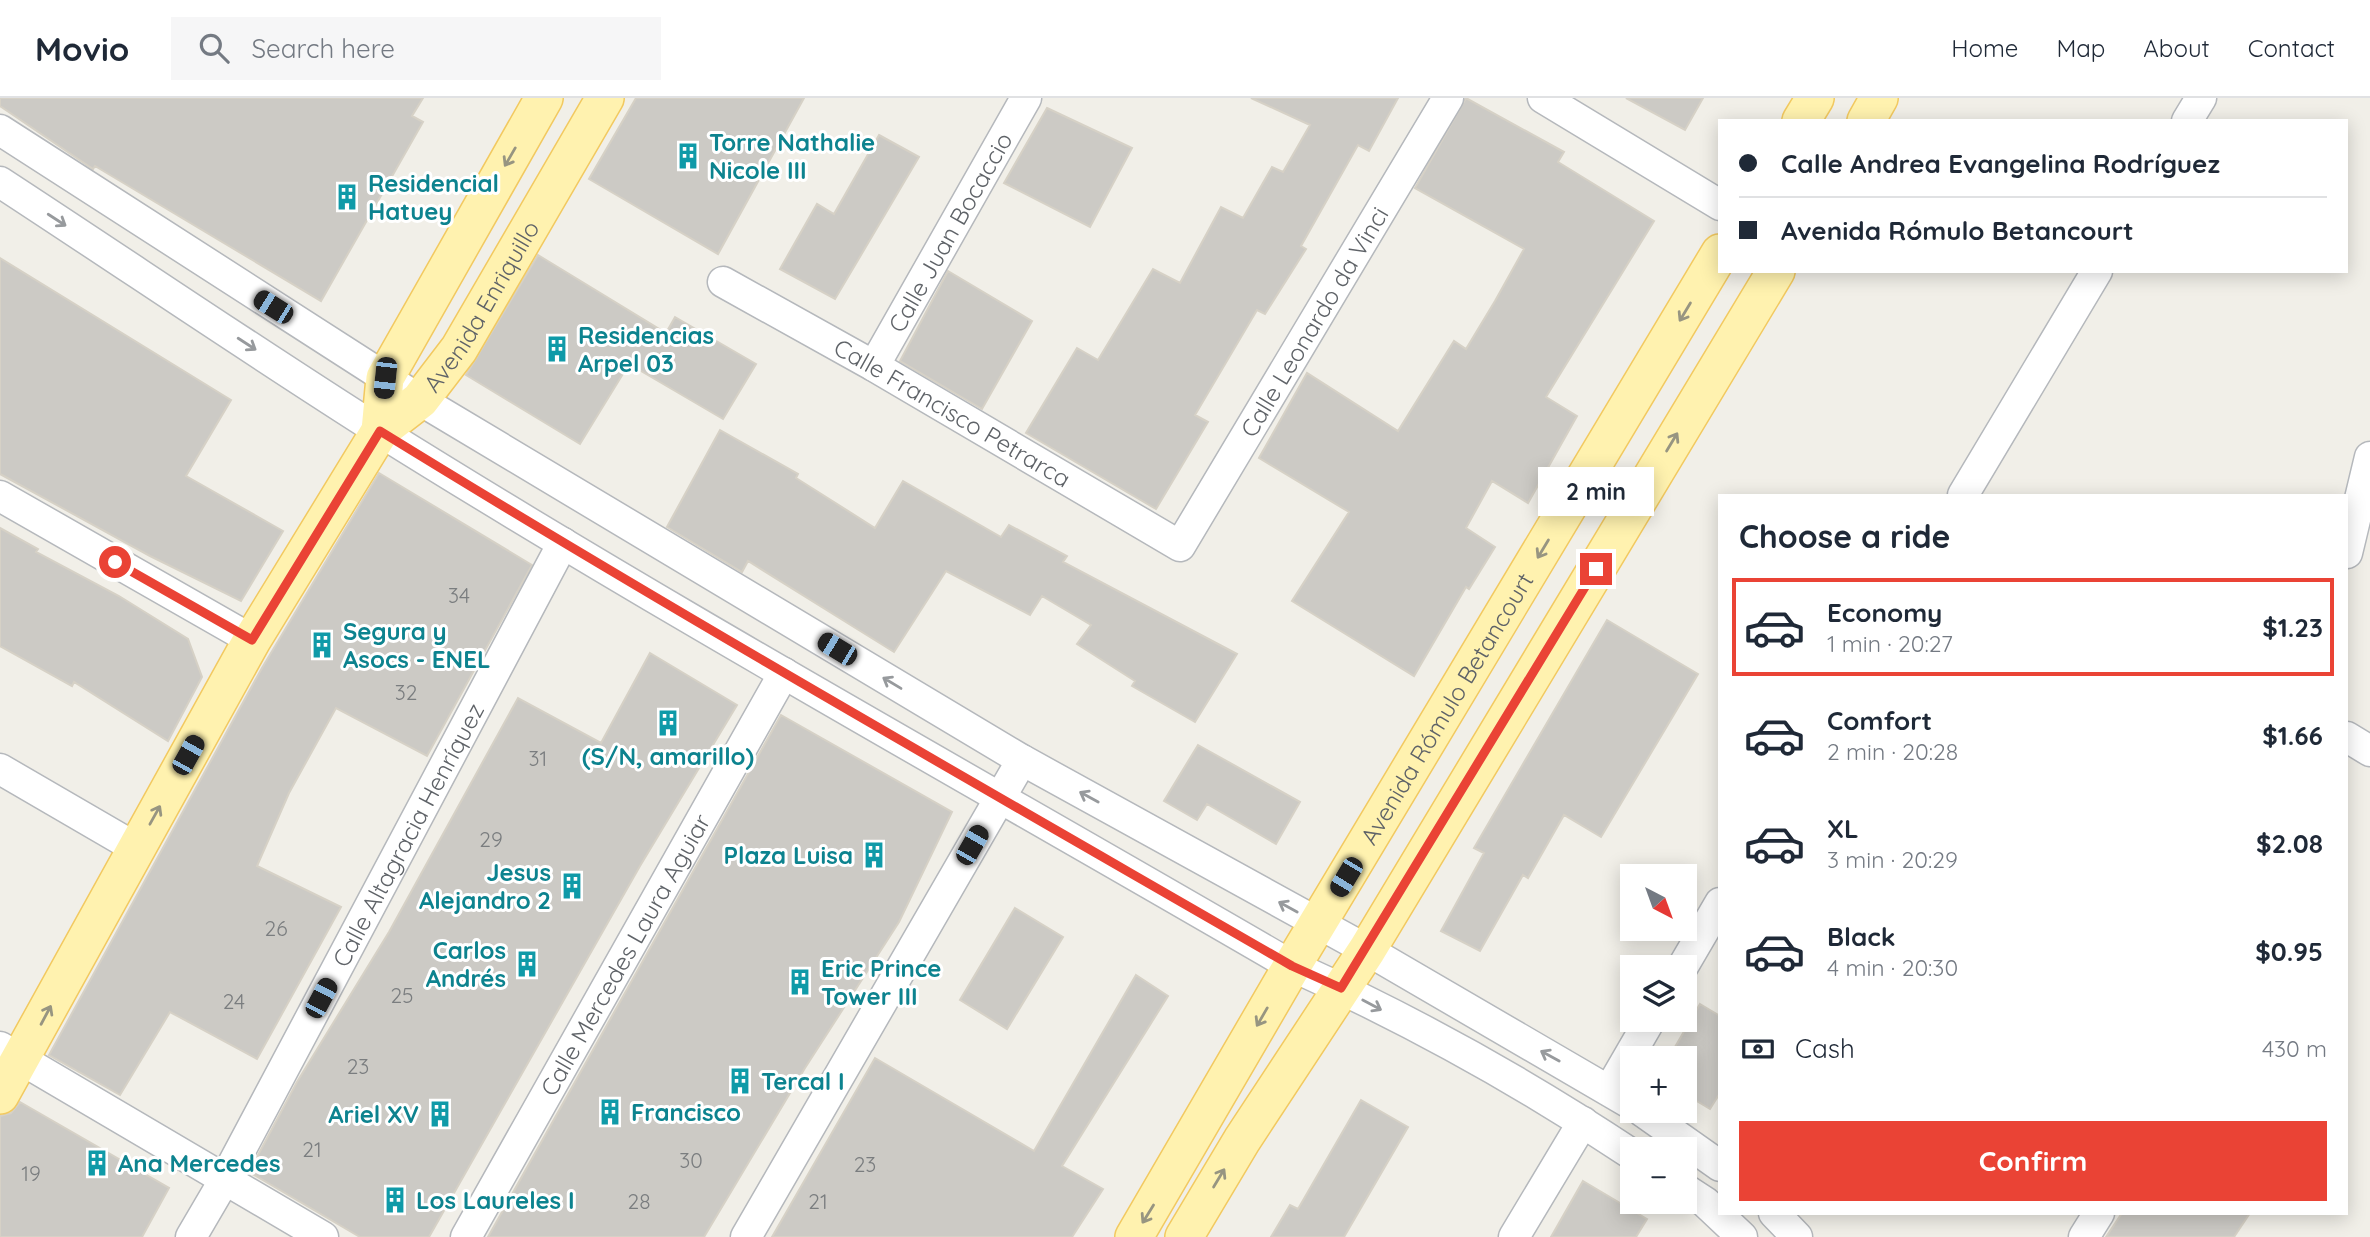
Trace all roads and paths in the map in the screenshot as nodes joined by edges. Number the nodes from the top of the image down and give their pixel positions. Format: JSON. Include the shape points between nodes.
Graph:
{"nodes":[{"id":1,"x":544,"y":98,"type":"edge"},
{"id":2,"x":605,"y":98,"type":"edge"},
{"id":3,"x":1026,"y":98,"type":"edge"},
{"id":4,"x":1448,"y":98,"type":"edge"},
{"id":5,"x":1543,"y":98,"type":"edge"},
{"id":6,"x":1815,"y":98,"type":"edge"},
{"id":7,"x":1879,"y":98,"type":"edge"},
{"id":8,"x":2201,"y":98,"type":"edge"},
{"id":9,"x":1802,"y":119,"type":"edge"},
{"id":10,"x":1867,"y":119,"type":"edge"},
{"id":11,"x":2189,"y":119,"type":"edge"},
{"id":12,"x":0,"y":130,"type":"edge"},
{"id":13,"x":0,"y":182,"type":"edge"},
{"id":14,"x":1718,"y":204,"type":"edge"},
{"id":15,"x":1718,"y":256,"type":"edge"},
{"id":16,"x":1775,"y":273,"type":"edge"},
{"id":17,"x":2096,"y":273,"type":"edge"},
{"id":18,"x":723,"y":282,"type":"dead end"},
{"id":19,"x":874,"y":366,"type":"junction"},
{"id":20,"x":385,"y":378,"type":"junction"},
{"id":21,"x":420,"y":400,"type":"junction"},
{"id":22,"x":380,"y":431,"type":"junction"},
{"id":23,"x":2370,"y":457,"type":"edge"},
{"id":24,"x":1969,"y":493,"type":"edge"},
{"id":25,"x":0,"y":496,"type":"edge"},
{"id":26,"x":563,"y":542,"type":"junction"},
{"id":27,"x":1180,"y":546,"type":"joint"},
{"id":28,"x":2348,"y":549,"type":"edge"},
{"id":29,"x":252,"y":640,"type":"junction"},
{"id":30,"x":784,"y":673,"type":"junction"},
{"id":31,"x":2348,"y":738,"type":"edge"},
{"id":32,"x":2370,"y":751,"type":"edge"},
{"id":33,"x":1022,"y":760,"type":"junction"},
{"id":34,"x":0,"y":769,"type":"edge"},
{"id":35,"x":999,"y":799,"type":"junction"},
{"id":36,"x":136,"y":848,"type":"junction"},
{"id":37,"x":1718,"y":906,"type":"edge"},
{"id":38,"x":1318,"y":923,"type":"junction"},
{"id":39,"x":1367,"y":950,"type":"junction"},
{"id":40,"x":1690,"y":955,"type":"edge"},
{"id":41,"x":1292,"y":966,"type":"junction"},
{"id":42,"x":1341,"y":988,"type":"junction"},
{"id":43,"x":11,"y":1053,"type":"edge"},
{"id":44,"x":0,"y":1095,"type":"edge"},
{"id":45,"x":1620,"y":1096,"type":"edge"},
{"id":46,"x":1583,"y":1122,"type":"junction"},
{"id":47,"x":1659,"y":1123,"type":"edge"},
{"id":48,"x":1620,"y":1146,"type":"edge"},
{"id":49,"x":1718,"y":1165,"type":"edge"},
{"id":50,"x":225,"y":1179,"type":"junction"},
{"id":51,"x":1697,"y":1197,"type":"edge"},
{"id":52,"x":1718,"y":1214,"type":"edge"},
{"id":53,"x":1719,"y":1215,"type":"edge"},
{"id":54,"x":1777,"y":1215,"type":"edge"},
{"id":55,"x":2098,"y":1215,"type":"edge"},
{"id":56,"x":1801,"y":1229,"type":"edge"},
{"id":57,"x":191,"y":1237,"type":"edge"},
{"id":58,"x":323,"y":1237,"type":"edge"},
{"id":59,"x":466,"y":1237,"type":"edge"},
{"id":60,"x":746,"y":1237,"type":"edge"},
{"id":61,"x":1134,"y":1237,"type":"edge"},
{"id":62,"x":1184,"y":1237,"type":"edge"},
{"id":63,"x":1514,"y":1237,"type":"edge"},
{"id":64,"x":1742,"y":1237,"type":"edge"},
{"id":65,"x":2084,"y":1237,"type":"edge"}],
"edges":[{"from":1,"to":20,"type":"main road","name":"Avenida Enriquillo","one_way":true},
{"from":2,"to":21,"type":"main road","name":"Avenida Enriquillo","via":[[459,349]]},
{"from":3,"to":19,"type":"street","name":"Calle Juan Bocaccio"},
{"from":4,"to":27,"type":"street","name":"Calle Leonardo da Vinci"},
{"from":5,"to":14,"type":"street"},
{"from":6,"to":9,"type":"main road"},
{"from":7,"to":10,"type":"main road"},
{"from":8,"to":11,"type":"street"},
{"from":12,"to":20,"type":"street"},
{"from":13,"to":22,"type":"street","one_way":true},
{"from":15,"to":38,"type":"main road","name":"Avenida Rómulo Betancourt","one_way":true},
{"from":39,"to":16,"type":"main road","one_way":true},
{"from":17,"to":24,"type":"street"},
{"from":18,"to":19,"type":"street","name":"Calle Francisco Petrarca"},
{"from":19,"to":27,"type":"street","name":"Calle Francisco Petrarca"},
{"from":20,"to":21,"type":"street"},
{"from":20,"to":22,"type":"main road","name":"Avenida Enriquillo"},
{"from":21,"to":22,"type":"main road","name":"Avenida Enriquillo"},
{"from":33,"to":21,"type":"street","one_way":true},
{"from":22,"to":26,"type":"street"},
{"from":22,"to":29,"type":"main road"},
{"from":23,"to":28,"type":"street"},
{"from":25,"to":29,"type":"street"},
{"from":26,"to":30,"type":"street"},
{"from":26,"to":50,"type":"street","name":"Calle Altagracia Henríquez"},
{"from":36,"to":29,"type":"main road","one_way":true},
{"from":30,"to":35,"type":"street"},
{"from":30,"to":59,"type":"street","name":"Calle Mercedes Laura Aguiar"},
{"from":31,"to":32,"type":"street"},
{"from":33,"to":35,"type":"street"},
{"from":38,"to":33,"type":"street","one_way":true},
{"from":34,"to":36,"type":"street"},
{"from":35,"to":41,"type":"street"},
{"from":35,"to":60,"type":"street"},
{"from":43,"to":36,"type":"main road","one_way":true},
{"from":37,"to":40,"type":"street"},
{"from":38,"to":39,"type":"street"},
{"from":38,"to":41,"type":"main road","name":"Avenida Rómulo Betancourt"},
{"from":39,"to":42,"type":"main road"},
{"from":45,"to":39,"type":"street","one_way":true},
{"from":41,"to":42,"type":"street"},
{"from":41,"to":61,"type":"main road","name":"Avenida Rómulo Betancourt","one_way":true},
{"from":42,"to":46,"type":"street","one_way":true},
{"from":62,"to":42,"type":"main road","one_way":true},
{"from":43,"to":44,"type":"main road"},
{"from":43,"to":50,"type":"street"},
{"from":46,"to":48,"type":"street"},
{"from":46,"to":63,"type":"street"},
{"from":47,"to":49,"type":"street"},
{"from":50,"to":57,"type":"street","name":"Calle Altagracia Henríquez"},
{"from":50,"to":58,"type":"street"},
{"from":51,"to":52,"type":"street"},
{"from":53,"to":64,"type":"street"},
{"from":54,"to":56,"type":"street"},
{"from":55,"to":65,"type":"street"}]}
